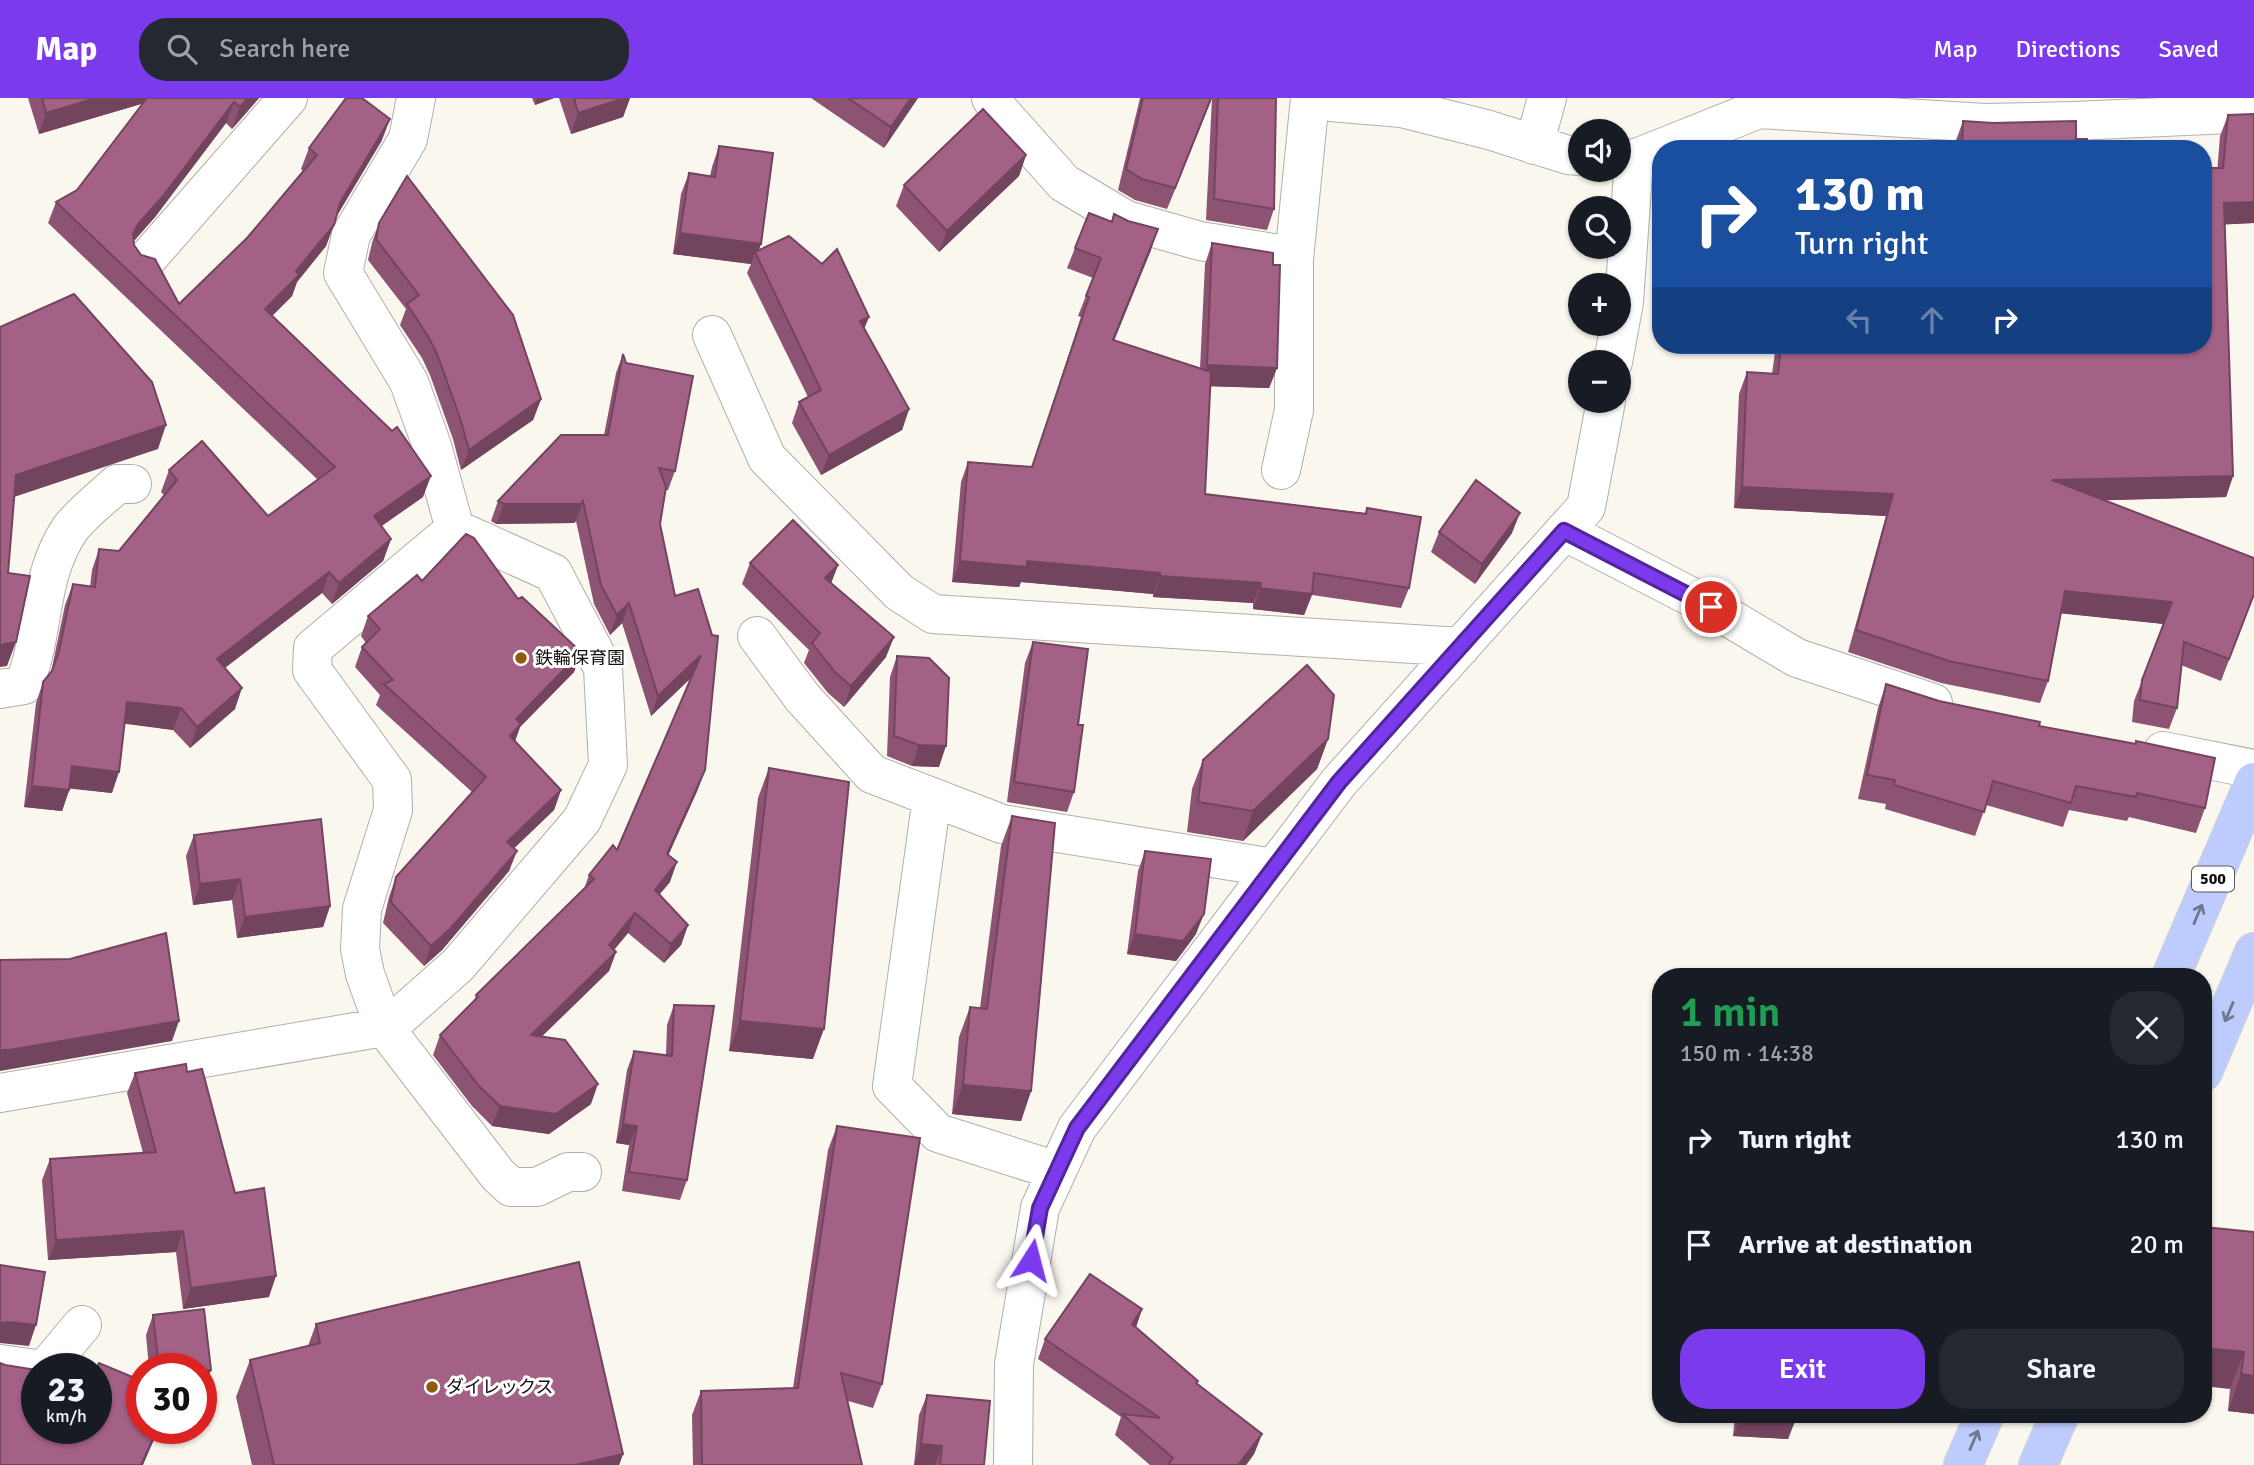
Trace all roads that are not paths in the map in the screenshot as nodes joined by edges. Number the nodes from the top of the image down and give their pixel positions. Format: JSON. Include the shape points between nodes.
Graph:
{"nodes":[{"id":1,"x":288,"y":98,"type":"edge"},
{"id":2,"x":416,"y":98,"type":"edge"},
{"id":3,"x":991,"y":98,"type":"edge"},
{"id":4,"x":1310,"y":98,"type":"edge"},
{"id":5,"x":1320,"y":98,"type":"edge"},
{"id":6,"x":1547,"y":98,"type":"edge"},
{"id":7,"x":2197,"y":107,"type":"edge"},
{"id":8,"x":2254,"y":113,"type":"edge"},
{"id":9,"x":1677,"y":140,"type":"edge"},
{"id":10,"x":1534,"y":145,"type":"junction"},
{"id":11,"x":1652,"y":149,"type":"edge"},
{"id":12,"x":1568,"y":155,"type":"edge"},
{"id":13,"x":1631,"y":157,"type":"edge"},
{"id":14,"x":1626,"y":182,"type":"edge"},
{"id":15,"x":1294,"y":259,"type":"junction"},
{"id":16,"x":147,"y":260,"type":"edge"},
{"id":17,"x":712,"y":335,"type":"dead end"},
{"id":18,"x":1615,"y":350,"type":"edge"},
{"id":19,"x":1604,"y":413,"type":"edge"},
{"id":20,"x":1281,"y":470,"type":"dead end"},
{"id":21,"x":132,"y":484,"type":"dead end"},
{"id":22,"x":455,"y":529,"type":"junction"},
{"id":23,"x":1564,"y":531,"type":"junction"},
{"id":24,"x":757,"y":636,"type":"dead end"},
{"id":25,"x":1461,"y":646,"type":"junction"},
{"id":26,"x":0,"y":689,"type":"edge"},
{"id":27,"x":1961,"y":709,"type":"edge"},
{"id":28,"x":2132,"y":745,"type":"edge"},
{"id":29,"x":2254,"y":769,"type":"edge"},
{"id":30,"x":2254,"y":782,"type":"edge"},
{"id":31,"x":932,"y":797,"type":"junction"},
{"id":32,"x":1273,"y":868,"type":"junction"},
{"id":33,"x":2254,"y":952,"type":"edge"},
{"id":34,"x":2174,"y":968,"type":"edge"},
{"id":35,"x":384,"y":1027,"type":"junction"},
{"id":36,"x":2212,"y":1051,"type":"edge"},
{"id":37,"x":0,"y":1093,"type":"edge"},
{"id":38,"x":1057,"y":1171,"type":"junction"},
{"id":39,"x":582,"y":1172,"type":"dead end"},
{"id":40,"x":82,"y":1325,"type":"dead end"},
{"id":41,"x":59,"y":1353,"type":"edge"},
{"id":42,"x":0,"y":1364,"type":"edge"},
{"id":43,"x":21,"y":1367,"type":"edge"},
{"id":44,"x":1981,"y":1423,"type":"edge"},
{"id":45,"x":2056,"y":1423,"type":"edge"},
{"id":46,"x":1013,"y":1465,"type":"edge"},
{"id":47,"x":1963,"y":1465,"type":"edge"},
{"id":48,"x":2038,"y":1465,"type":"edge"}],
"edges":[{"from":1,"to":16,"type":"street"},
{"from":2,"to":22,"type":"street","via":[[408,139],[351,235],[343,273],[409,382]]},
{"from":3,"to":15,"type":"street","via":[[1064,183],[1126,220],[1200,241]]},
{"from":4,"to":15,"type":"street"},
{"from":5,"to":10,"type":"street","via":[[1402,108]]},
{"from":6,"to":10,"type":"street"},
{"from":7,"to":8,"type":"street"},
{"from":7,"to":9,"type":"street","via":[[2074,121],[1985,123],[1759,109]]},
{"from":10,"to":12,"type":"street"},
{"from":11,"to":13,"type":"street"},
{"from":14,"to":18,"type":"street","via":[[1624,302]]},
{"from":15,"to":20,"type":"street","via":[[1294,410]]},
{"from":17,"to":25,"type":"street","via":[[767,458],[900,592],[933,614]]},
{"from":19,"to":23,"type":"street","via":[[1586,507]]},
{"from":21,"to":26,"type":"street","via":[[117,484],[71,528],[50,567],[33,663],[24,685]]},
{"from":22,"to":35,"type":"street","via":[[313,648],[312,670],[393,779],[393,810],[362,909],[360,949]]},
{"from":22,"to":35,"type":"street","via":[[553,573],[603,668],[608,765],[582,820],[458,965]]},
{"from":23,"to":25,"type":"street"},
{"from":23,"to":27,"type":"street","via":[[1711,607],[1797,658]]},
{"from":24,"to":31,"type":"street","via":[[802,698],[872,774]]},
{"from":25,"to":32,"type":"street","via":[[1339,782]]},
{"from":28,"to":29,"type":"street"},
{"from":34,"to":30,"type":"highway","number":"500","one_way":true},
{"from":31,"to":32,"type":"street","via":[[1002,824]]},
{"from":31,"to":38,"type":"street","via":[[891,1086],[938,1133]]},
{"from":32,"to":38,"type":"street","via":[[1077,1128]]},
{"from":33,"to":36,"type":"highway","one_way":true},
{"from":35,"to":37,"type":"street"},
{"from":35,"to":39,"type":"street","via":[[511,1187],[537,1187],[568,1172]]},
{"from":38,"to":46,"type":"street","via":[[1040,1208],[1014,1364]]},
{"from":40,"to":41,"type":"street"},
{"from":42,"to":43,"type":"street"},
{"from":47,"to":44,"type":"highway","one_way":true},
{"from":45,"to":48,"type":"highway"}]}
